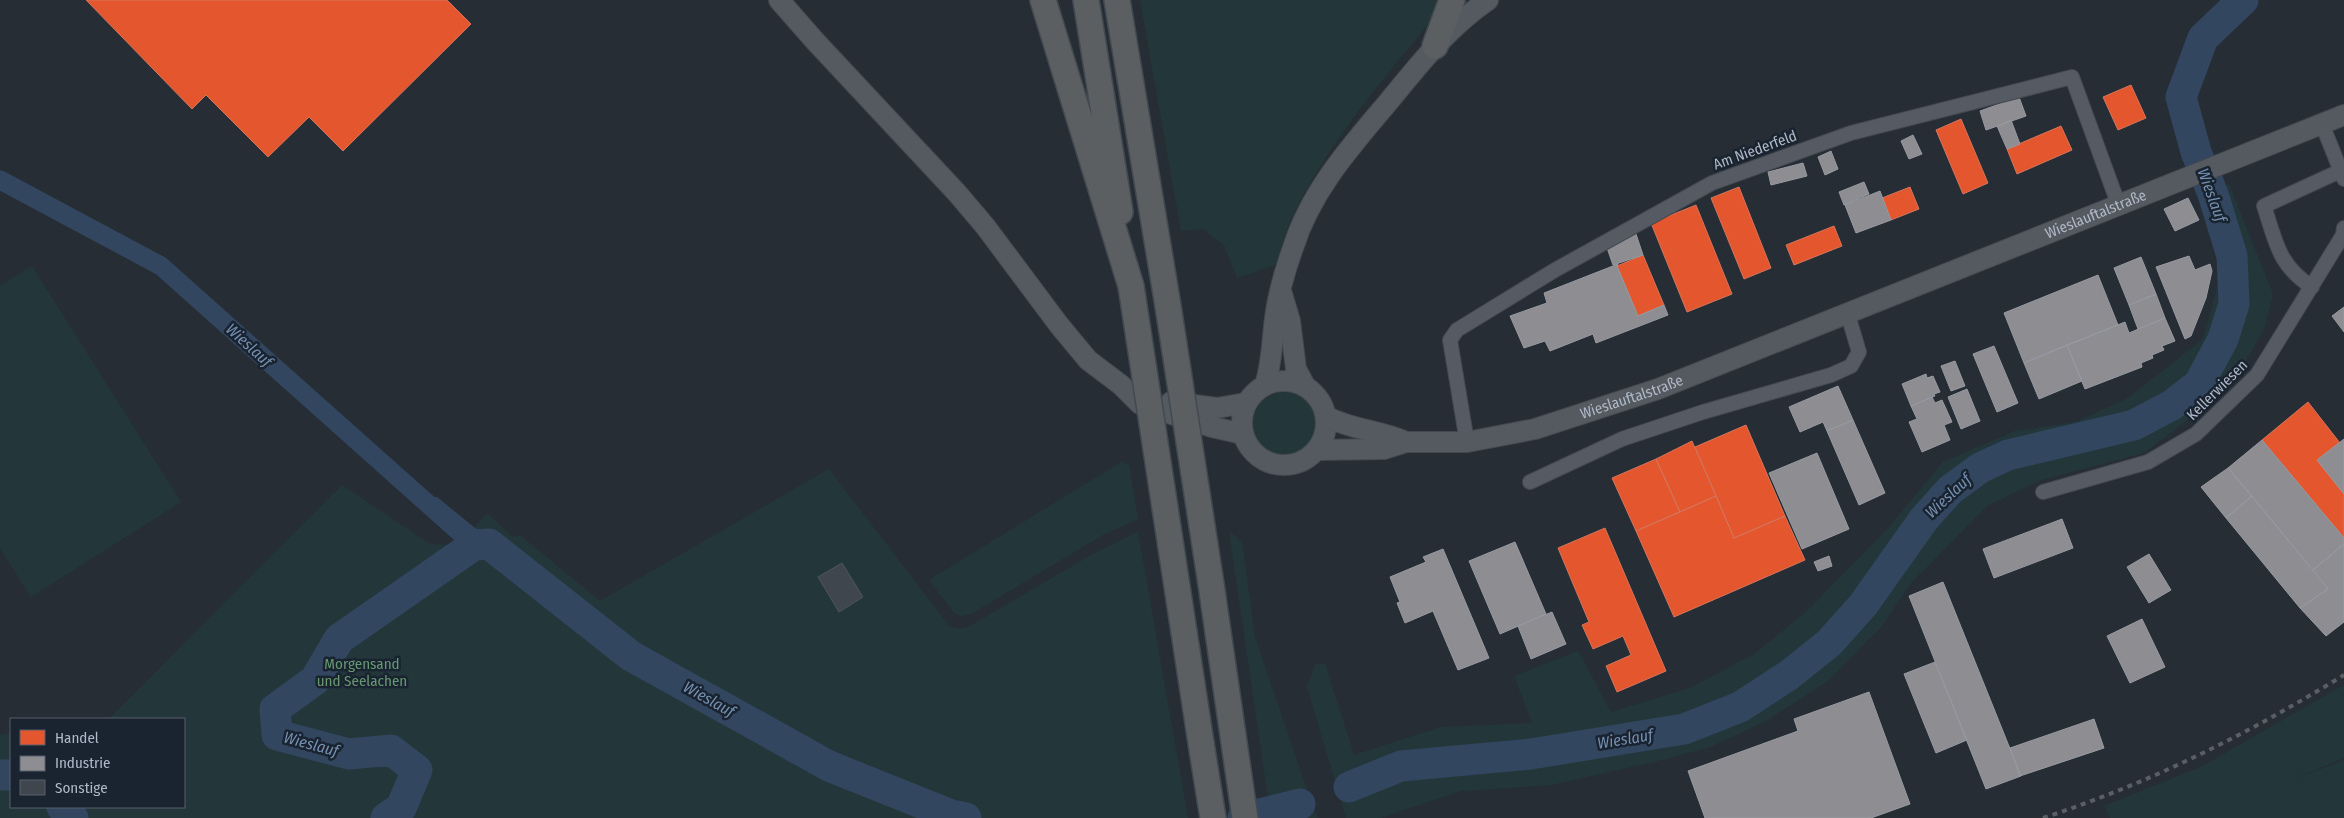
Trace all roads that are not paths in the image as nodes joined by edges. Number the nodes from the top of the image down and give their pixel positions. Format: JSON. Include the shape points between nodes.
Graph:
{"nodes":[{"id":1,"x":780,"y":0,"type":"edge"},
{"id":2,"x":1042,"y":0,"type":"edge"},
{"id":3,"x":1086,"y":0,"type":"edge"},
{"id":4,"x":1488,"y":0,"type":"edge"},
{"id":5,"x":1119,"y":3,"type":"edge"},
{"id":6,"x":1463,"y":5,"type":"edge"},
{"id":7,"x":1435,"y":46,"type":"joint"},
{"id":8,"x":2344,"y":115,"type":"edge"},
{"id":9,"x":2322,"y":124,"type":"junction"},
{"id":10,"x":2342,"y":175,"type":"edge"},
{"id":11,"x":2119,"y":206,"type":"junction"},
{"id":12,"x":2344,"y":228,"type":"edge"},
{"id":13,"x":1131,"y":286,"type":"junction"},
{"id":14,"x":2312,"y":287,"type":"junction"},
{"id":15,"x":1281,"y":292,"type":"junction"},
{"id":16,"x":1848,"y":315,"type":"junction"},
{"id":17,"x":1265,"y":385,"type":"junction"},
{"id":18,"x":1121,"y":386,"type":"junction"},
{"id":19,"x":1305,"y":386,"type":"junction"},
{"id":20,"x":1246,"y":403,"type":"junction"},
{"id":21,"x":1326,"y":416,"type":"junction"},
{"id":22,"x":1243,"y":434,"type":"junction"},
{"id":23,"x":1406,"y":442,"type":"junction"},
{"id":24,"x":1467,"y":442,"type":"junction"},
{"id":25,"x":1317,"y":450,"type":"junction"},
{"id":26,"x":1530,"y":482,"type":"dead end"},
{"id":27,"x":2043,"y":492,"type":"dead end"},
{"id":28,"x":1213,"y":818,"type":"edge"},
{"id":29,"x":1245,"y":818,"type":"edge"}],
"edges":[{"from":1,"to":18,"type":"main road","via":[[957,193],[1088,360]]},
{"from":2,"to":13,"type":"highway"},
{"from":3,"to":13,"type":"highway"},
{"from":4,"to":6,"type":"main road"},
{"from":5,"to":29,"type":"highway","bridge":true},
{"from":6,"to":7,"type":"highway"},
{"from":7,"to":15,"type":"main road","via":[[1341,159],[1322,187],[1293,247]]},
{"from":8,"to":9,"type":"main road","name":"Wieslauftalstraße"},
{"from":9,"to":10,"type":"street"},
{"from":9,"to":11,"type":"main road","name":"Wieslauftalstraße"},
{"from":10,"to":14,"type":"street","via":[[2264,206],[2280,254],[2294,276]]},
{"from":11,"to":16,"type":"main road","name":"Wieslauftalstraße"},
{"from":11,"to":24,"type":"street","name":"Am Niederfeld","via":[[2072,77],[1851,132],[1712,184],[1563,265],[1457,330],[1450,340]]},
{"from":12,"to":14,"type":"street","name":"Kellerwiesen"},
{"from":13,"to":28,"type":"highway","bridge":true},
{"from":14,"to":27,"type":"street","name":"Kellerwiesen","via":[[2257,375],[2196,434],[2148,462]]},
{"from":15,"to":17,"type":"main road","via":[[1271,365]]},
{"from":15,"to":19,"type":"main road","via":[[1290,321],[1296,369]]},
{"from":16,"to":24,"type":"main road","name":"Wieslauftalstraße","via":[[1658,389],[1535,429]]},
{"from":16,"to":26,"type":"street","via":[[1859,352],[1851,366],[1831,375],[1622,439]]},
{"from":17,"to":19,"type":"main road","via":[[1280,381]]},
{"from":17,"to":20,"type":"main road"},
{"from":18,"to":20,"type":"main road","via":[[1181,405],[1218,408]]},
{"from":18,"to":22,"type":"main road","via":[[1140,404]]},
{"from":19,"to":21,"type":"main road","via":[[1322,404]]},
{"from":20,"to":22,"type":"main road","via":[[1242,416]]},
{"from":21,"to":23,"type":"main road","name":"Wieslauftalstraße","via":[[1339,423],[1388,434]]},
{"from":21,"to":25,"type":"main road","via":[[1324,439]]},
{"from":22,"to":25,"type":"main road","via":[[1253,453],[1270,464],[1293,465]]},
{"from":23,"to":24,"type":"main road","name":"Wieslauftalstraße"},
{"from":23,"to":25,"type":"main road","name":"Wieslauftalstraße","via":[[1384,449]]}]}
